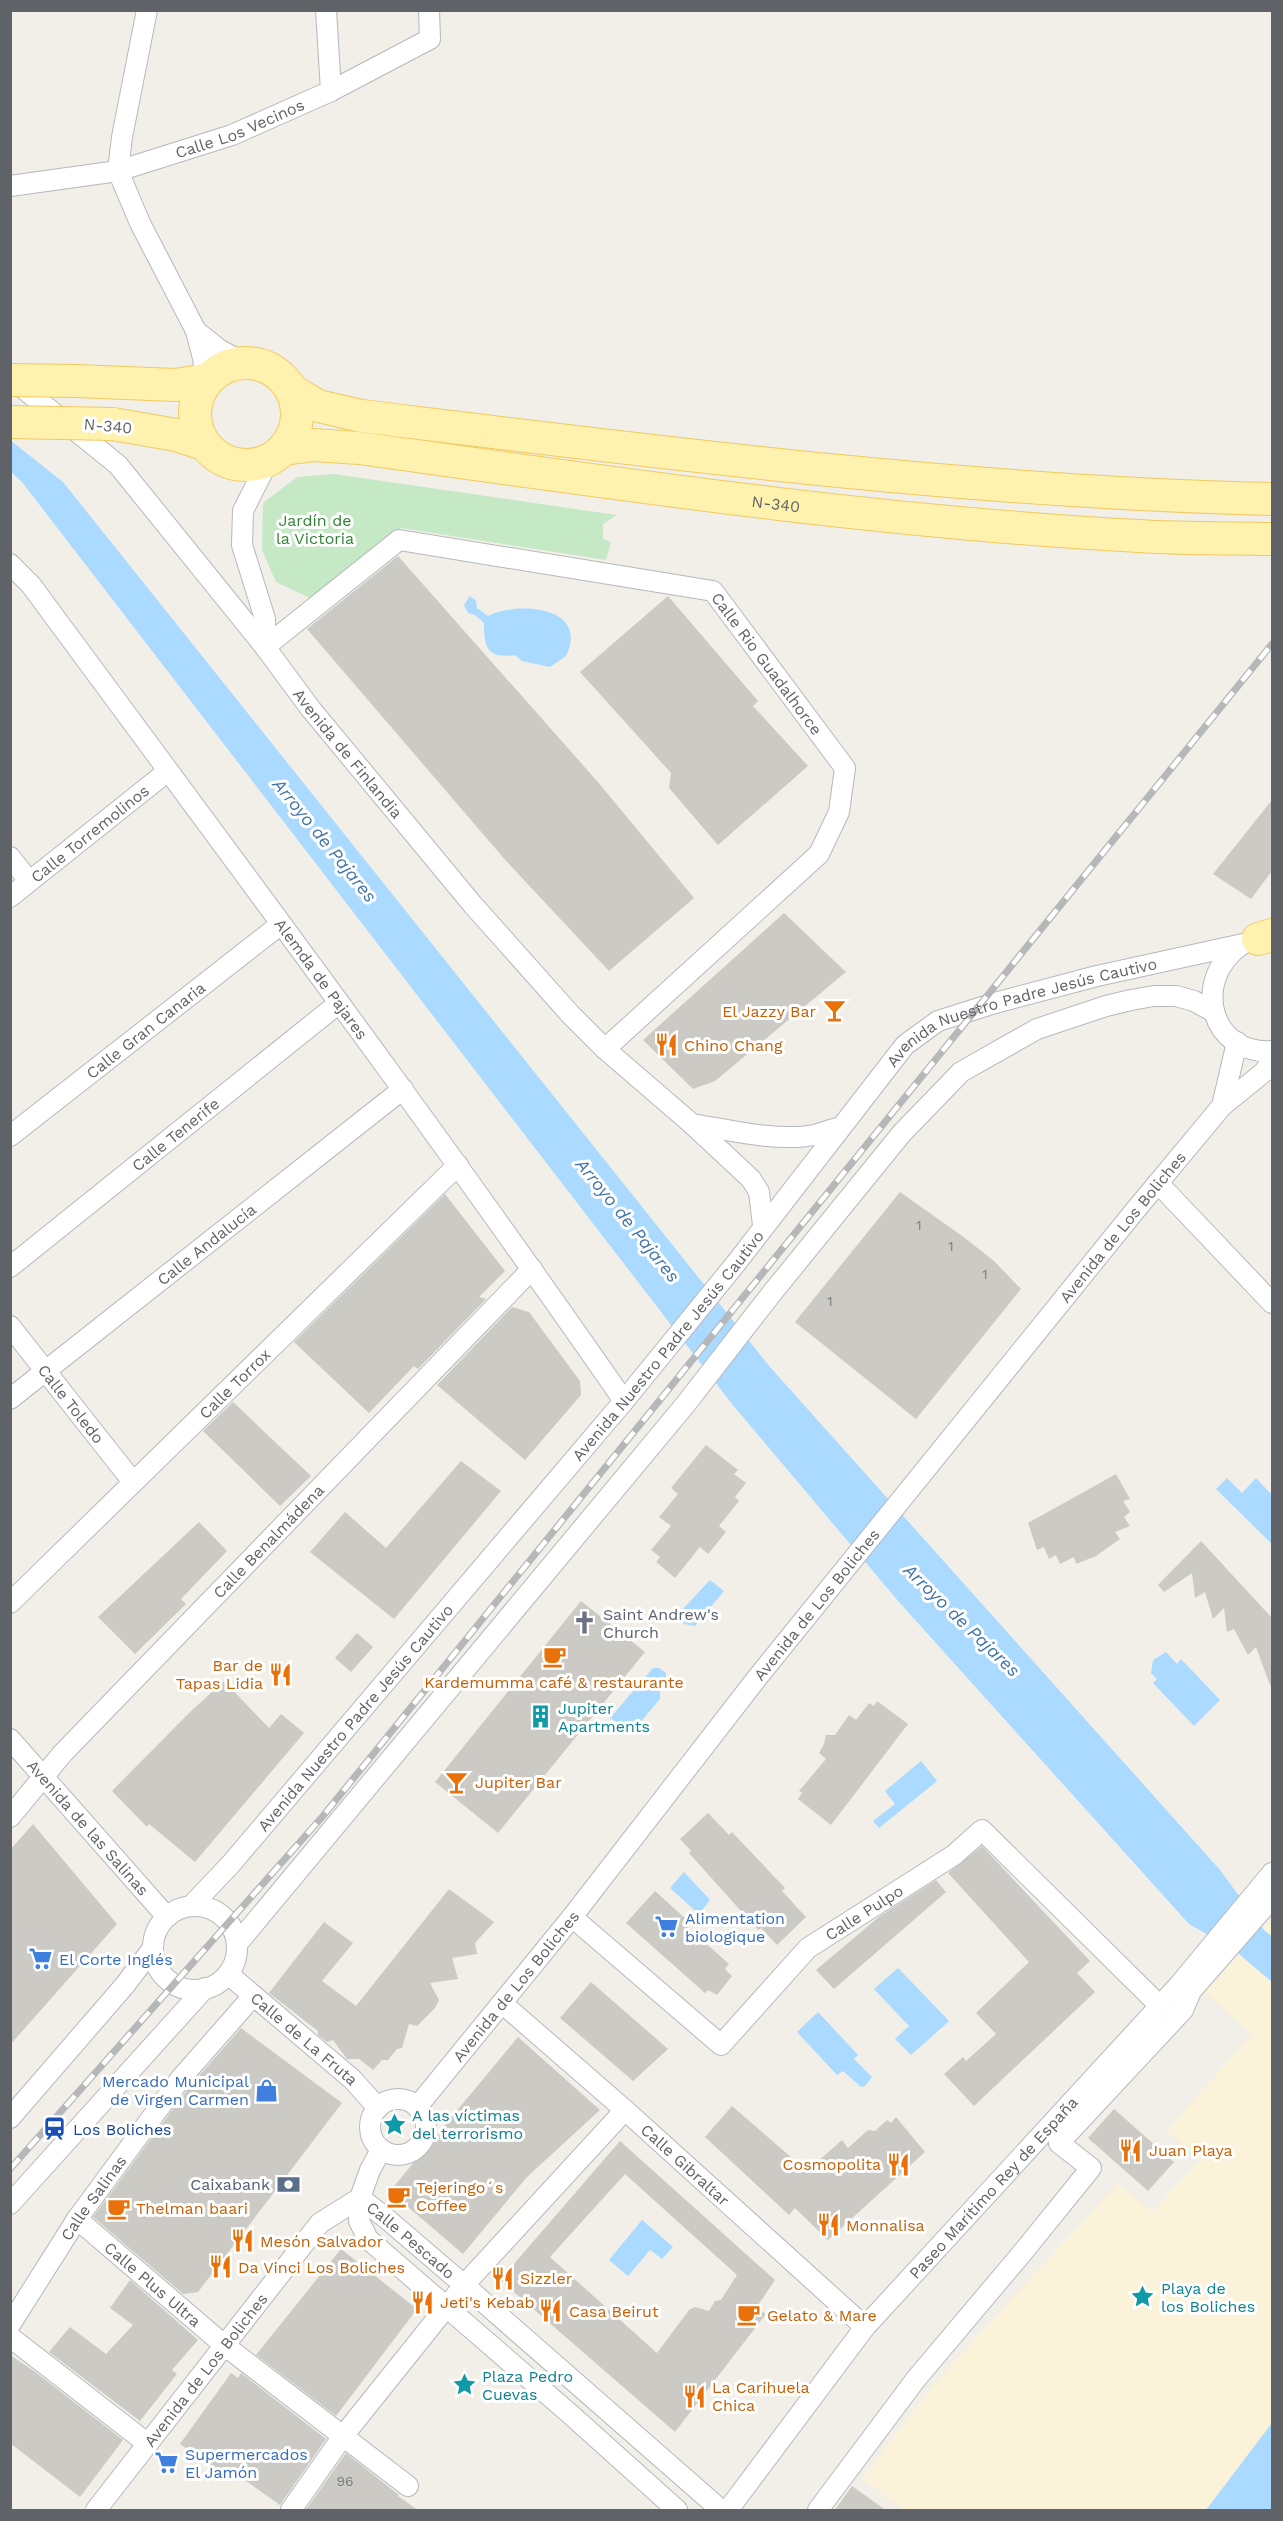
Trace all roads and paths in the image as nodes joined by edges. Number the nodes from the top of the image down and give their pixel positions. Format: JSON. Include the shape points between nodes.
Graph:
{"nodes":[{"id":1,"x":147,"y":10,"type":"edge"},
{"id":2,"x":326,"y":10,"type":"edge"},
{"id":3,"x":429,"y":10,"type":"edge"},
{"id":4,"x":331,"y":91,"type":"junction"},
{"id":5,"x":118,"y":171,"type":"junction"},
{"id":6,"x":10,"y":186,"type":"edge"},
{"id":7,"x":196,"y":331,"type":"junction"},
{"id":8,"x":244,"y":363,"type":"junction"},
{"id":9,"x":10,"y":379,"type":"edge"},
{"id":10,"x":206,"y":380,"type":"junction"},
{"id":11,"x":291,"y":390,"type":"junction"},
{"id":12,"x":10,"y":422,"type":"edge"},
{"id":13,"x":204,"y":444,"type":"junction"},
{"id":14,"x":276,"y":455,"type":"junction"},
{"id":15,"x":1272,"y":499,"type":"edge"},
{"id":16,"x":1272,"y":539,"type":"edge"},
{"id":17,"x":11,"y":563,"type":"edge"},
{"id":18,"x":265,"y":647,"type":"junction"},
{"id":19,"x":168,"y":771,"type":"junction"},
{"id":20,"x":10,"y":857,"type":"edge"},
{"id":21,"x":29,"y":881,"type":"junction"},
{"id":22,"x":10,"y":897,"type":"edge"},
{"id":23,"x":281,"y":924,"type":"junction"},
{"id":24,"x":1261,"y":939,"type":"edge"},
{"id":25,"x":339,"y":1003,"type":"junction"},
{"id":26,"x":1214,"y":1012,"type":"junction"},
{"id":27,"x":1237,"y":1042,"type":"junction"},
{"id":28,"x":605,"y":1049,"type":"junction"},
{"id":29,"x":1272,"y":1051,"type":"edge"},
{"id":30,"x":1272,"y":1061,"type":"edge"},
{"id":31,"x":403,"y":1089,"type":"junction"},
{"id":32,"x":1222,"y":1106,"type":"junction"},
{"id":33,"x":692,"y":1124,"type":"junction"},
{"id":34,"x":842,"y":1127,"type":"junction"},
{"id":35,"x":10,"y":1136,"type":"edge"},
{"id":36,"x":458,"y":1166,"type":"junction"},
{"id":37,"x":1158,"y":1183,"type":"junction"},
{"id":38,"x":763,"y":1226,"type":"junction"},
{"id":39,"x":10,"y":1267,"type":"edge"},
{"id":40,"x":532,"y":1269,"type":"junction"},
{"id":41,"x":1272,"y":1303,"type":"edge"},
{"id":42,"x":10,"y":1326,"type":"edge"},
{"id":43,"x":46,"y":1371,"type":"junction"},
{"id":44,"x":10,"y":1399,"type":"edge"},
{"id":45,"x":624,"y":1401,"type":"junction"},
{"id":46,"x":133,"y":1482,"type":"junction"},
{"id":47,"x":10,"y":1603,"type":"edge"},
{"id":48,"x":10,"y":1739,"type":"edge"},
{"id":49,"x":43,"y":1777,"type":"junction"},
{"id":50,"x":10,"y":1817,"type":"edge"},
{"id":51,"x":1271,"y":1875,"type":"edge"},
{"id":52,"x":1272,"y":1898,"type":"edge"},
{"id":53,"x":191,"y":1906,"type":"junction"},
{"id":54,"x":167,"y":1917,"type":"junction"},
{"id":55,"x":572,"y":1917,"type":"junction"},
{"id":56,"x":237,"y":1944,"type":"junction"},
{"id":57,"x":153,"y":1948,"type":"junction"},
{"id":58,"x":228,"y":1974,"type":"junction"},
{"id":59,"x":1185,"y":1987,"type":"junction"},
{"id":60,"x":205,"y":1988,"type":"junction"},
{"id":61,"x":253,"y":1996,"type":"junction"},
{"id":62,"x":503,"y":2004,"type":"junction"},
{"id":63,"x":1159,"y":2005,"type":"junction"},
{"id":64,"x":417,"y":2107,"type":"junction"},
{"id":65,"x":378,"y":2108,"type":"junction"},
{"id":66,"x":625,"y":2110,"type":"junction"},
{"id":67,"x":10,"y":2118,"type":"edge"},
{"id":68,"x":381,"y":2150,"type":"junction"},
{"id":69,"x":360,"y":2198,"type":"junction"},
{"id":70,"x":10,"y":2204,"type":"edge"},
{"id":71,"x":77,"y":2219,"type":"junction"},
{"id":72,"x":464,"y":2285,"type":"junction"},
{"id":73,"x":447,"y":2306,"type":"junction"},
{"id":74,"x":10,"y":2325,"type":"edge"},
{"id":75,"x":865,"y":2327,"type":"junction"},
{"id":76,"x":10,"y":2337,"type":"edge"},
{"id":77,"x":224,"y":2345,"type":"junction"},
{"id":78,"x":343,"y":2436,"type":"junction"},
{"id":79,"x":148,"y":2444,"type":"junction"},
{"id":80,"x":408,"y":2486,"type":"dead end"},
{"id":81,"x":96,"y":2511,"type":"edge"},
{"id":82,"x":291,"y":2511,"type":"edge"},
{"id":83,"x":677,"y":2511,"type":"edge"},
{"id":84,"x":721,"y":2511,"type":"edge"},
{"id":85,"x":728,"y":2511,"type":"edge"},
{"id":86,"x":818,"y":2511,"type":"edge"}],
"edges":[{"from":1,"to":5,"type":"street"},
{"from":2,"to":4,"type":"street"},
{"from":3,"to":4,"type":"street","name":"Calle Los Vecinos","via":[[430,39]]},
{"from":4,"to":5,"type":"street","name":"Calle Los Vecinos","via":[[232,135]]},
{"from":5,"to":6,"type":"street","name":"Calle Los Vecinos"},
{"from":5,"to":7,"type":"street","via":[[140,223]]},
{"from":7,"to":8,"type":"street"},
{"from":7,"to":10,"type":"street"},
{"from":8,"to":10,"type":"main road","via":[[227,366]]},
{"from":8,"to":11,"type":"main road","via":[[267,367]]},
{"from":9,"to":10,"type":"main road","bridge":true,"via":[[176,385]]},
{"from":9,"to":18,"type":"street","name":"Avenida de Finlandia","via":[[118,465]]},
{"from":10,"to":13,"type":"main road","via":[[195,407]]},
{"from":11,"to":14,"type":"main road","via":[[297,412],[294,431]]},
{"from":11,"to":15,"type":"main road","via":[[318,406],[362,416],[695,457],[911,479],[1145,496]]},
{"from":12,"to":13,"type":"main road","name":"N-340","bridge":true,"via":[[113,424]]},
{"from":13,"to":14,"type":"main road","name":"N-340","via":[[221,459],[243,465]]},
{"from":14,"to":16,"type":"main road","name":"N-340","via":[[314,445],[359,448],[691,494],[906,518],[1140,537]]},
{"from":14,"to":18,"type":"street","via":[[243,511],[242,546],[265,619]]},
{"from":17,"to":19,"type":"street","name":"Alemda de Pajares"},
{"from":18,"to":28,"type":"street","name":"Avenida de Finlandia","via":[[310,708],[473,905]]},
{"from":18,"to":28,"type":"street","name":"Calle Rio Guadalhorce","via":[[399,540],[713,591],[845,768],[839,812],[819,854]]},
{"from":19,"to":21,"type":"street","name":"Calle Torremolinos"},
{"from":19,"to":23,"type":"street","name":"Alemda de Pajares"},
{"from":20,"to":21,"type":"street"},
{"from":21,"to":22,"type":"street","name":"Calle Torremolinos"},
{"from":23,"to":25,"type":"street","name":"Alemda de Pajares"},
{"from":23,"to":35,"type":"street","name":"Calle Gran Canaria"},
{"from":24,"to":26,"type":"street","via":[[1230,953],[1220,966],[1214,980]]},
{"from":24,"to":34,"type":"street","name":"Avenida Nuestro Padre Jesús Cautivo","via":[[1086,979],[938,1021],[905,1045]]},
{"from":25,"to":31,"type":"street","name":"Alemda de Pajares"},
{"from":25,"to":39,"type":"street","name":"Calle Tenerife"},
{"from":26,"to":27,"type":"street","via":[[1222,1029]]},
{"from":26,"to":56,"type":"street","name":"Avenida Nuestro Padre Jesús Cautivo","via":[[1176,996],[1123,1002],[1037,1029],[961,1072],[902,1133],[685,1406]]},
{"from":27,"to":29,"type":"street","via":[[1250,1049]]},
{"from":27,"to":32,"type":"street","name":"Avenida de Los Boliches"},
{"from":28,"to":33,"type":"street","name":"Avenida de Finlandia"},
{"from":30,"to":32,"type":"street","name":"Avenida de Los Boliches"},
{"from":31,"to":36,"type":"street","name":"Alemda de Pajares"},
{"from":31,"to":43,"type":"street","name":"Calle Andalucía"},
{"from":32,"to":37,"type":"street","name":"Avenida de Los Boliches"},
{"from":33,"to":34,"type":"street","via":[[787,1136],[813,1135]]},
{"from":33,"to":38,"type":"street","name":"Avenida de Finlandia","via":[[752,1179],[759,1192]]},
{"from":34,"to":38,"type":"street","name":"Avenida Nuestro Padre Jesús Cautivo"},
{"from":36,"to":40,"type":"street","name":"Alemda de Pajares"},
{"from":36,"to":46,"type":"street","name":"Calle Torrox"},
{"from":37,"to":41,"type":"street"},
{"from":37,"to":55,"type":"street","name":"Avenida de Los Boliches","via":[[757,1678]]},
{"from":38,"to":45,"type":"street","name":"Avenida Nuestro Padre Jesús Cautivo"},
{"from":40,"to":45,"type":"street","name":"Alemda de Pajares"},
{"from":40,"to":49,"type":"street","name":"Calle Benalmádena"},
{"from":42,"to":43,"type":"street","name":"Calle Toledo"},
{"from":43,"to":44,"type":"street","name":"Calle Andalucía"},
{"from":43,"to":46,"type":"street","name":"Calle Toledo"},
{"from":45,"to":53,"type":"street","name":"Avenida Nuestro Padre Jesús Cautivo"},
{"from":46,"to":47,"type":"street","name":"Calle Torrox"},
{"from":48,"to":49,"type":"street","name":"Avenida de las Salinas"},
{"from":49,"to":50,"type":"street","name":"Calle Benalmádena"},
{"from":49,"to":54,"type":"street","name":"Avenida de las Salinas"},
{"from":51,"to":59,"type":"street","name":"Paseo Marítimo Rey de España"},
{"from":52,"to":59,"type":"street"},
{"from":53,"to":54,"type":"street"},
{"from":53,"to":56,"type":"street","via":[[217,1912],[227,1920]]},
{"from":54,"to":57,"type":"street","via":[[154,1937]]},
{"from":55,"to":62,"type":"street","name":"Avenida de Los Boliches"},
{"from":55,"to":63,"type":"street","name":"Calle Pulpo","via":[[722,2045],[808,1948],[954,1855],[982,1830]]},
{"from":56,"to":58,"type":"street","via":[[234,1965]]},
{"from":57,"to":60,"type":"street","via":[[155,1961],[170,1981],[180,1987]]},
{"from":57,"to":67,"type":"street"},
{"from":58,"to":60,"type":"street"},
{"from":58,"to":61,"type":"street","name":"Calle de La Fruta"},
{"from":59,"to":63,"type":"street","name":"Paseo Marítimo Rey de España"},
{"from":59,"to":86,"type":"street","via":[[1183,2010],[1059,2142],[1091,2168],[916,2379]]},
{"from":60,"to":70,"type":"street"},
{"from":61,"to":65,"type":"street","name":"Calle de La Fruta","via":[[352,2079]]},
{"from":61,"to":71,"type":"street","name":"Calle Salinas","via":[[181,2078]]},
{"from":62,"to":64,"type":"street","name":"Avenida de Los Boliches"},
{"from":62,"to":66,"type":"street","name":"Calle Gibraltar"},
{"from":63,"to":75,"type":"street","name":"Paseo Marítimo Rey de España"},
{"from":64,"to":65,"type":"street","via":[[402,2100],[385,2102]]},
{"from":64,"to":68,"type":"street","via":[[426,2123],[416,2149],[399,2155]]},
{"from":65,"to":68,"type":"street","via":[[370,2120],[370,2135]]},
{"from":66,"to":72,"type":"street"},
{"from":66,"to":75,"type":"street","name":"Calle Gibraltar"},
{"from":68,"to":69,"type":"street"},
{"from":69,"to":72,"type":"street","name":"Calle Pescado"},
{"from":69,"to":73,"type":"street","name":"Calle Pescado","via":[[359,2221],[368,2240]]},
{"from":69,"to":77,"type":"street","name":"Avenida de Los Boliches","via":[[320,2223]]},
{"from":71,"to":74,"type":"street","name":"Calle Salinas"},
{"from":71,"to":77,"type":"street","name":"Calle Plus Ultra"},
{"from":72,"to":73,"type":"street"},
{"from":72,"to":84,"type":"street","name":"Calle Pescado"},
{"from":73,"to":78,"type":"street"},
{"from":73,"to":83,"type":"street","name":"Calle Pescado"},
{"from":75,"to":85,"type":"street","name":"Paseo Marítimo Rey de España"},
{"from":76,"to":79,"type":"street"},
{"from":77,"to":78,"type":"street","name":"Calle Plus Ultra"},
{"from":77,"to":79,"type":"street","name":"Avenida de Los Boliches"},
{"from":78,"to":80,"type":"street","name":"Calle Plus Ultra"},
{"from":78,"to":82,"type":"street"},
{"from":79,"to":81,"type":"street","name":"Avenida de Los Boliches"}]}
